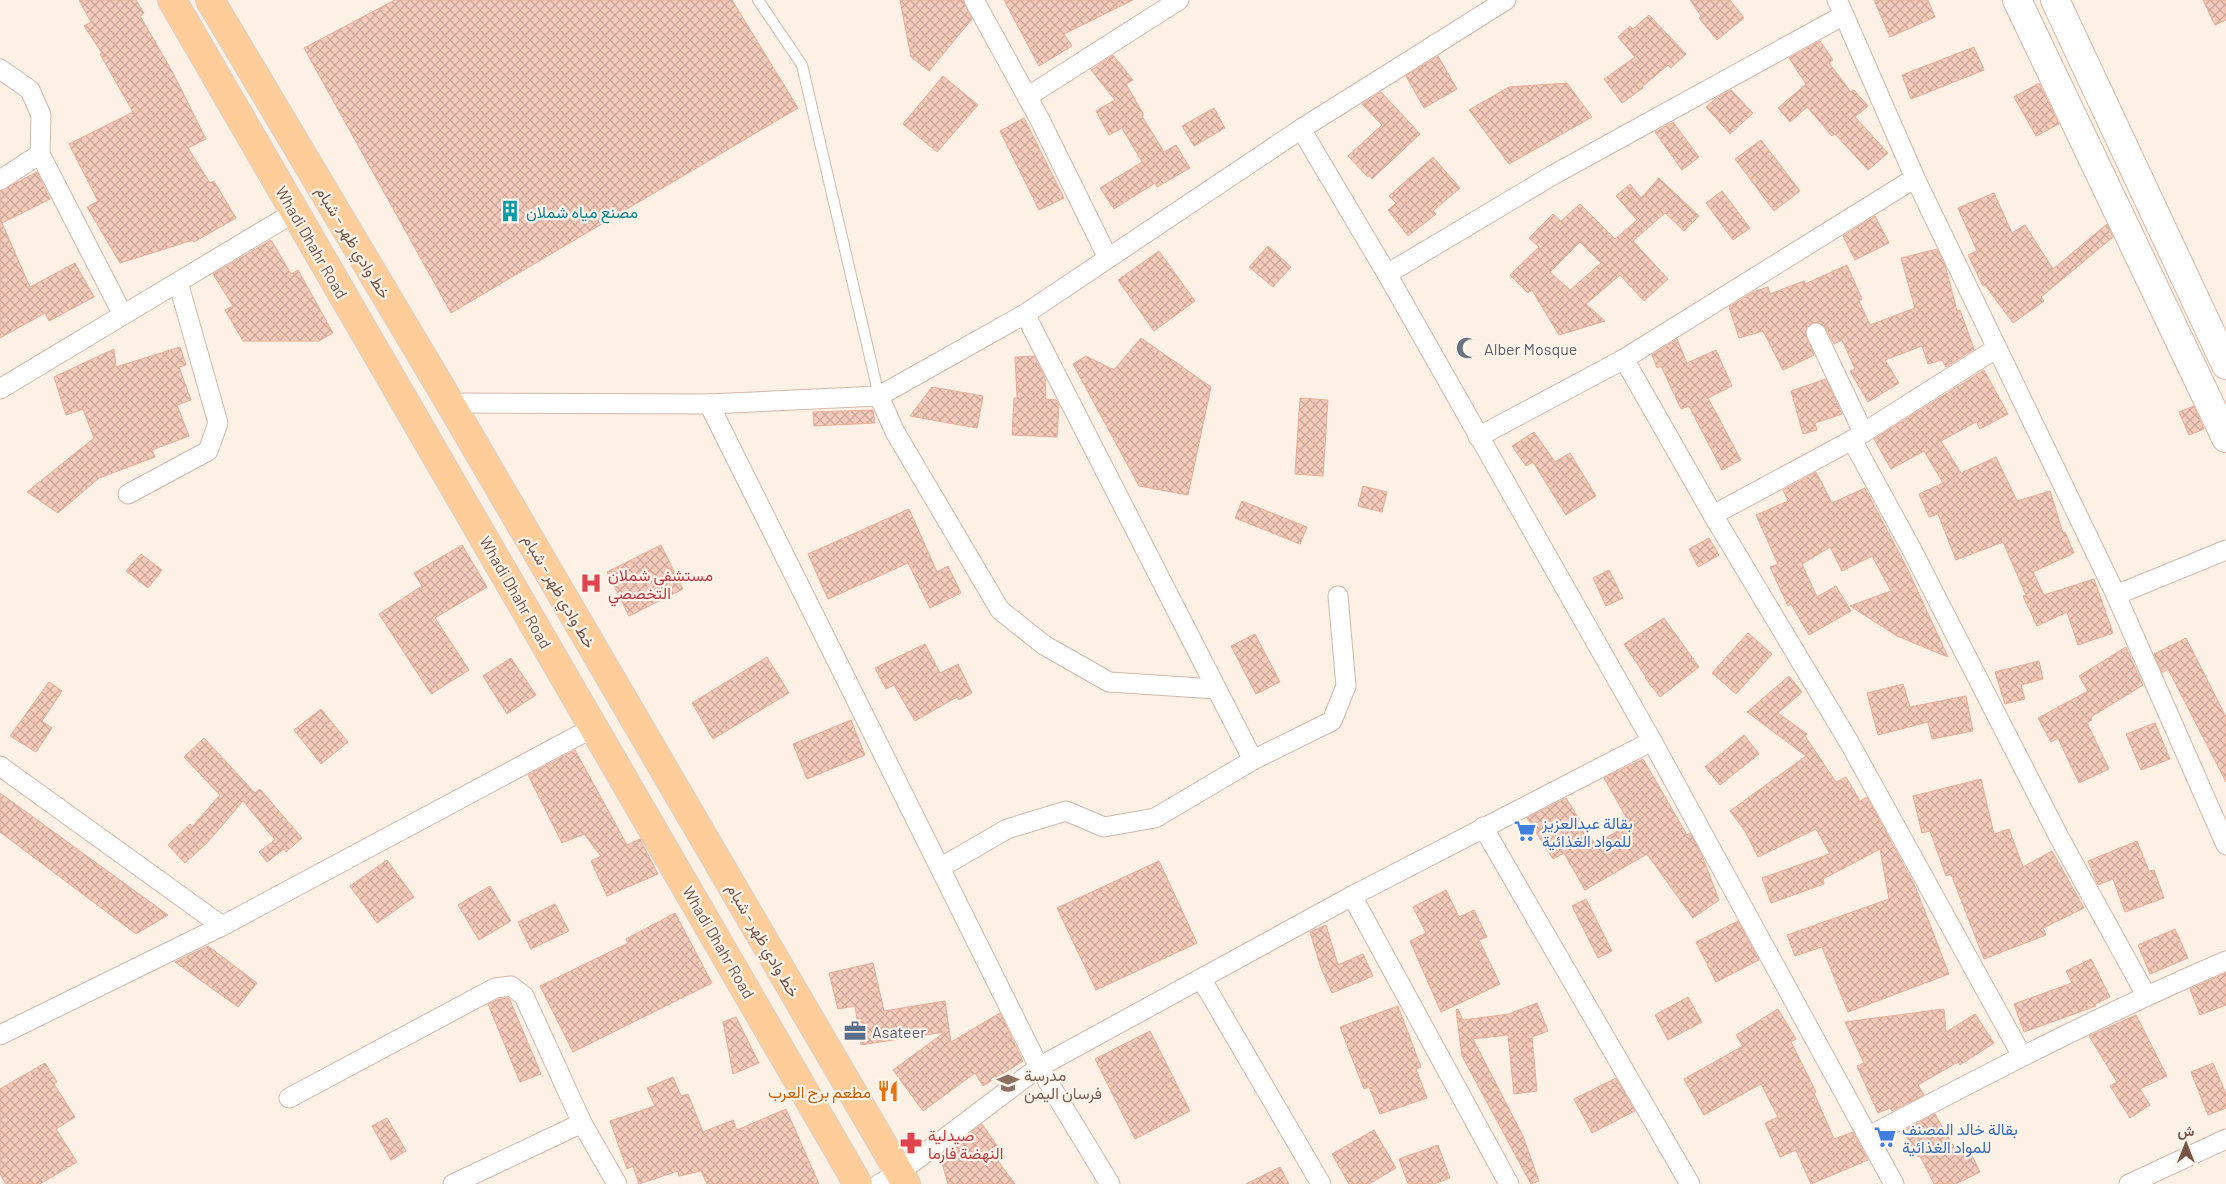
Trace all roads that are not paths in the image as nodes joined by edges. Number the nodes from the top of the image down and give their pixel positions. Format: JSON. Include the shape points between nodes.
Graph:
{"nodes":[{"id":1,"x":172,"y":0,"type":"edge"},
{"id":2,"x":210,"y":0,"type":"edge"},
{"id":3,"x":758,"y":0,"type":"edge"},
{"id":4,"x":974,"y":0,"type":"edge"},
{"id":5,"x":1179,"y":0,"type":"edge"},
{"id":6,"x":2017,"y":0,"type":"edge"},
{"id":7,"x":2055,"y":0,"type":"edge"},
{"id":8,"x":1503,"y":1,"type":"edge"},
{"id":9,"x":1840,"y":8,"type":"edge"},
{"id":10,"x":0,"y":69,"type":"edge"},
{"id":11,"x":1027,"y":97,"type":"junction"},
{"id":12,"x":1301,"y":129,"type":"junction"},
{"id":13,"x":40,"y":154,"type":"junction"},
{"id":14,"x":1915,"y":178,"type":"junction"},
{"id":15,"x":0,"y":180,"type":"edge"},
{"id":16,"x":294,"y":212,"type":"junction"},
{"id":17,"x":1108,"y":258,"type":"junction"},
{"id":18,"x":1387,"y":274,"type":"junction"},
{"id":19,"x":178,"y":282,"type":"junction"},
{"id":20,"x":1025,"y":314,"type":"junction"},
{"id":21,"x":123,"y":315,"type":"junction"},
{"id":22,"x":1816,"y":333,"type":"dead end"},
{"id":23,"x":1997,"y":348,"type":"junction"},
{"id":24,"x":1624,"y":359,"type":"junction"},
{"id":25,"x":2226,"y":365,"type":"edge"},
{"id":26,"x":0,"y":389,"type":"edge"},
{"id":27,"x":879,"y":396,"type":"junction"},
{"id":28,"x":450,"y":403,"type":"junction"},
{"id":29,"x":709,"y":404,"type":"junction"},
{"id":30,"x":1857,"y":436,"type":"junction"},
{"id":31,"x":1478,"y":437,"type":"junction"},
{"id":32,"x":2226,"y":438,"type":"edge"},
{"id":33,"x":128,"y":494,"type":"dead end"},
{"id":34,"x":1713,"y":515,"type":"junction"},
{"id":35,"x":2226,"y":550,"type":"edge"},
{"id":36,"x":2116,"y":595,"type":"junction"},
{"id":37,"x":1338,"y":596,"type":"dead end"},
{"id":38,"x":1216,"y":690,"type":"junction"},
{"id":39,"x":594,"y":727,"type":"junction"},
{"id":40,"x":1652,"y":741,"type":"junction"},
{"id":41,"x":1253,"y":760,"type":"junction"},
{"id":42,"x":0,"y":766,"type":"edge"},
{"id":43,"x":1483,"y":827,"type":"junction"},
{"id":44,"x":2226,"y":845,"type":"edge"},
{"id":45,"x":945,"y":865,"type":"dead end"},
{"id":46,"x":1352,"y":896,"type":"junction"},
{"id":47,"x":222,"y":926,"type":"junction"},
{"id":48,"x":2226,"y":961,"type":"edge"},
{"id":49,"x":1202,"y":980,"type":"junction"},
{"id":50,"x":2146,"y":995,"type":"junction"},
{"id":51,"x":4,"y":1027,"type":"edge"},
{"id":52,"x":2022,"y":1056,"type":"junction"},
{"id":53,"x":1039,"y":1067,"type":"junction"},
{"id":54,"x":289,"y":1098,"type":"dead end"},
{"id":55,"x":582,"y":1122,"type":"junction"},
{"id":56,"x":1869,"y":1136,"type":"junction"},
{"id":57,"x":2226,"y":1139,"type":"edge"},
{"id":58,"x":895,"y":1180,"type":"edge"},
{"id":59,"x":453,"y":1184,"type":"edge"},
{"id":60,"x":617,"y":1184,"type":"edge"},
{"id":61,"x":858,"y":1184,"type":"edge"},
{"id":62,"x":1110,"y":1184,"type":"edge"},
{"id":63,"x":1321,"y":1184,"type":"edge"},
{"id":64,"x":1509,"y":1184,"type":"edge"},
{"id":65,"x":1690,"y":1184,"type":"edge"},
{"id":66,"x":1894,"y":1184,"type":"edge"},
{"id":67,"x":2129,"y":1184,"type":"edge"}],
"edges":[{"from":1,"to":16,"type":"main road","name":"Whadi Dhahr Road"},
{"from":2,"to":28,"type":"main road","name":"خط وادي ظهر - شبام"},
{"from":3,"to":27,"type":"lane","via":[[802,64]]},
{"from":4,"to":11,"type":"street"},
{"from":5,"to":11,"type":"street"},
{"from":6,"to":32,"type":"street"},
{"from":7,"to":25,"type":"street"},
{"from":8,"to":12,"type":"street"},
{"from":9,"to":14,"type":"street"},
{"from":9,"to":18,"type":"street"},
{"from":10,"to":13,"type":"street","via":[[30,90],[41,116]]},
{"from":11,"to":17,"type":"street"},
{"from":12,"to":17,"type":"street"},
{"from":12,"to":18,"type":"street"},
{"from":13,"to":15,"type":"street"},
{"from":13,"to":21,"type":"street"},
{"from":14,"to":23,"type":"street"},
{"from":14,"to":24,"type":"street"},
{"from":16,"to":19,"type":"street"},
{"from":16,"to":39,"type":"main road","name":"Whadi Dhahr Road"},
{"from":17,"to":20,"type":"street"},
{"from":18,"to":31,"type":"street"},
{"from":19,"to":21,"type":"street"},
{"from":19,"to":33,"type":"street","via":[[218,423],[208,451]]},
{"from":20,"to":27,"type":"street"},
{"from":20,"to":38,"type":"street"},
{"from":21,"to":26,"type":"street"},
{"from":22,"to":30,"type":"street"},
{"from":23,"to":30,"type":"street"},
{"from":23,"to":36,"type":"street"},
{"from":24,"to":31,"type":"street"},
{"from":24,"to":34,"type":"street"},
{"from":27,"to":29,"type":"street"},
{"from":27,"to":38,"type":"street","via":[[895,432],[1000,610],[1044,646],[1109,682]]},
{"from":28,"to":29,"type":"street"},
{"from":28,"to":58,"type":"main road","name":"خط وادي ظهر - شبام"},
{"from":29,"to":53,"type":"street"},
{"from":30,"to":34,"type":"street"},
{"from":30,"to":50,"type":"street","via":[[2059,837]]},
{"from":31,"to":40,"type":"street"},
{"from":34,"to":52,"type":"street","via":[[1849,742]]},
{"from":35,"to":36,"type":"street"},
{"from":36,"to":44,"type":"street"},
{"from":37,"to":41,"type":"street","via":[[1346,686],[1332,722]]},
{"from":38,"to":41,"type":"street"},
{"from":39,"to":47,"type":"street"},
{"from":39,"to":61,"type":"main road","name":"Whadi Dhahr Road"},
{"from":40,"to":43,"type":"street"},
{"from":40,"to":56,"type":"street"},
{"from":41,"to":45,"type":"street","via":[[1155,818],[1104,826],[1066,810],[1008,830]]},
{"from":42,"to":47,"type":"street"},
{"from":43,"to":46,"type":"street"},
{"from":43,"to":65,"type":"street"},
{"from":46,"to":49,"type":"street"},
{"from":46,"to":64,"type":"street"},
{"from":47,"to":51,"type":"street"},
{"from":48,"to":50,"type":"street"},
{"from":49,"to":53,"type":"street"},
{"from":49,"to":63,"type":"street"},
{"from":50,"to":52,"type":"street"},
{"from":52,"to":56,"type":"street"},
{"from":53,"to":58,"type":"street"},
{"from":53,"to":62,"type":"street"},
{"from":54,"to":55,"type":"street","via":[[495,988],[510,986],[524,996]]},
{"from":55,"to":59,"type":"street"},
{"from":55,"to":60,"type":"street"},
{"from":56,"to":66,"type":"street"},
{"from":57,"to":67,"type":"street"}]}
